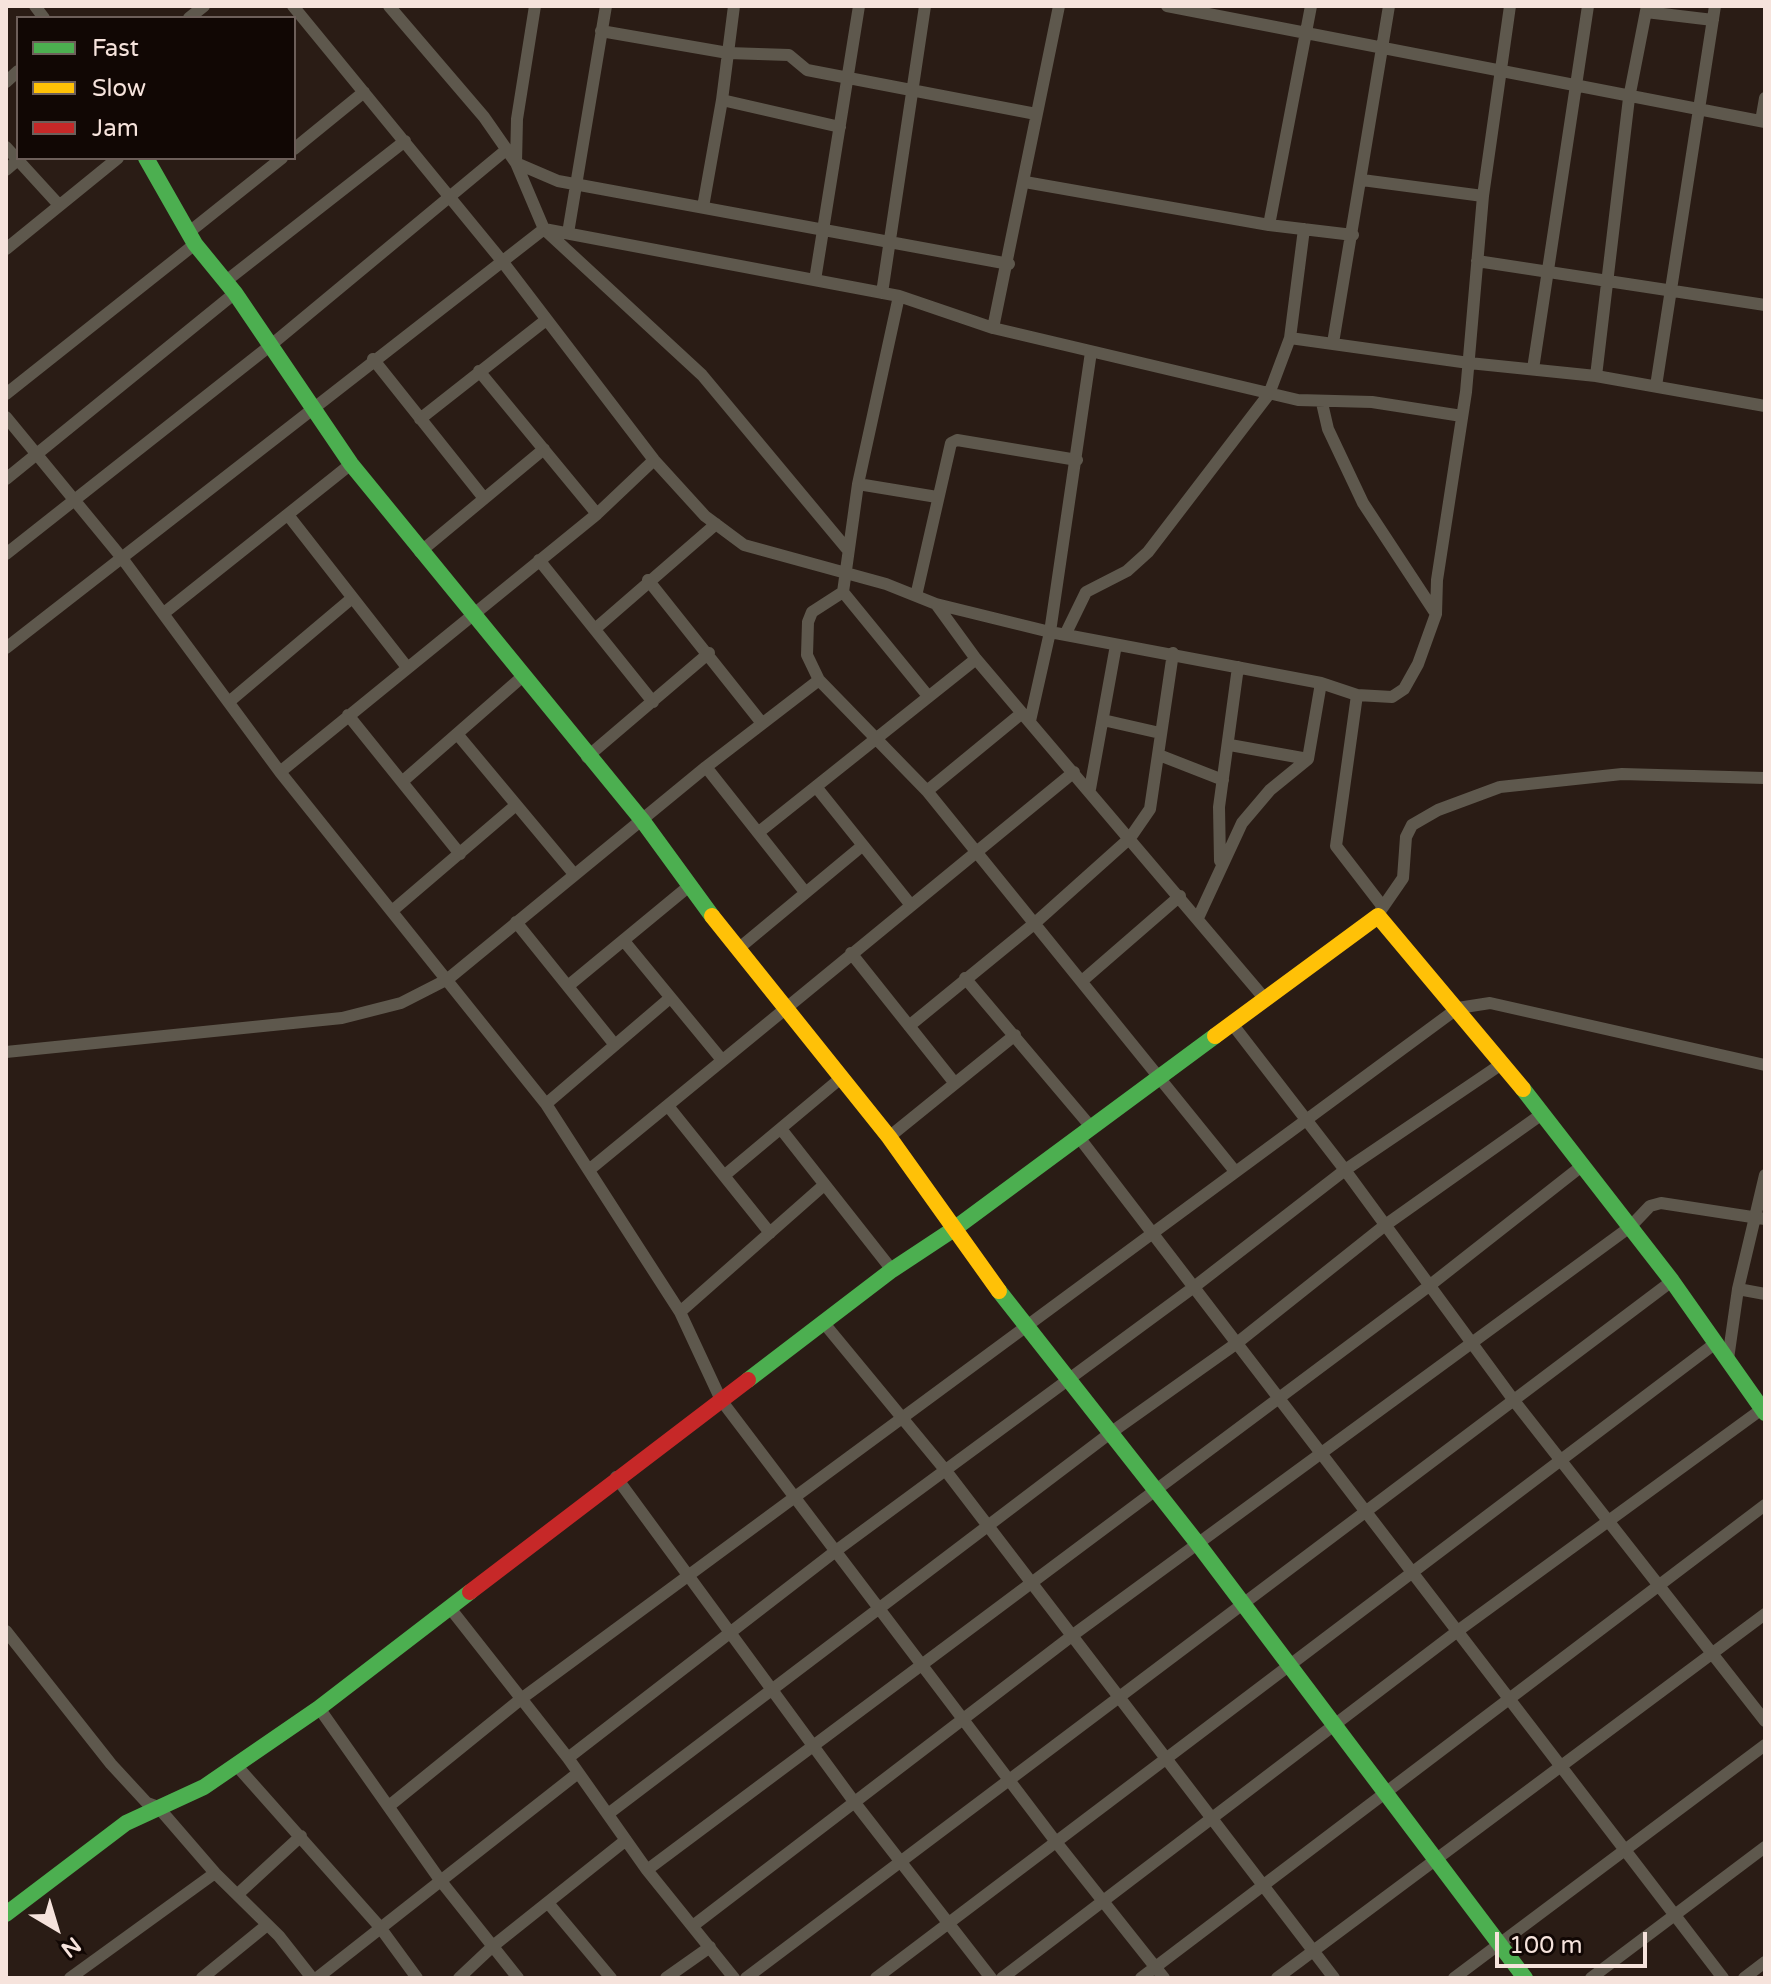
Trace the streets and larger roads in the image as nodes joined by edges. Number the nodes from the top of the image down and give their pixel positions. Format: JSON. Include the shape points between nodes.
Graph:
{"nodes":[{"id":1,"x":293,"y":6,"type":"edge"},
{"id":2,"x":389,"y":6,"type":"edge"},
{"id":3,"x":535,"y":6,"type":"edge"},
{"id":4,"x":606,"y":6,"type":"edge"},
{"id":5,"x":734,"y":6,"type":"edge"},
{"id":6,"x":859,"y":6,"type":"edge"},
{"id":7,"x":925,"y":6,"type":"edge"},
{"id":8,"x":1059,"y":6,"type":"edge"},
{"id":9,"x":1172,"y":6,"type":"edge"},
{"id":10,"x":1311,"y":6,"type":"edge"},
{"id":11,"x":1389,"y":6,"type":"edge"},
{"id":12,"x":1510,"y":6,"type":"edge"},
{"id":13,"x":1588,"y":6,"type":"edge"},
{"id":14,"x":1715,"y":6,"type":"edge"},
{"id":15,"x":1647,"y":9,"type":"edge"},
{"id":16,"x":1239,"y":12,"type":"edge"},
{"id":17,"x":1713,"y":20,"type":"junction"},
{"id":18,"x":299,"y":24,"type":"edge"},
{"id":19,"x":601,"y":31,"type":"junction"},
{"id":20,"x":1306,"y":33,"type":"junction"},
{"id":21,"x":1384,"y":50,"type":"junction"},
{"id":22,"x":728,"y":53,"type":"junction"},
{"id":23,"x":1499,"y":72,"type":"junction"},
{"id":24,"x":848,"y":77,"type":"junction"},
{"id":25,"x":1574,"y":87,"type":"junction"},
{"id":26,"x":364,"y":92,"type":"junction"},
{"id":27,"x":913,"y":92,"type":"junction"},
{"id":28,"x":1629,"y":98,"type":"junction"},
{"id":29,"x":1765,"y":98,"type":"edge"},
{"id":30,"x":722,"y":100,"type":"junction"},
{"id":31,"x":1699,"y":110,"type":"junction"},
{"id":32,"x":1036,"y":114,"type":"junction"},
{"id":33,"x":1763,"y":122,"type":"edge"},
{"id":34,"x":840,"y":127,"type":"junction"},
{"id":35,"x":405,"y":141,"type":"junction"},
{"id":36,"x":296,"y":147,"type":"edge"},
{"id":37,"x":506,"y":150,"type":"junction"},
{"id":38,"x":22,"y":160,"type":"edge"},
{"id":39,"x":115,"y":160,"type":"edge"},
{"id":40,"x":147,"y":160,"type":"edge"},
{"id":41,"x":280,"y":160,"type":"edge"},
{"id":42,"x":516,"y":163,"type":"junction"},
{"id":43,"x":1362,"y":180,"type":"junction"},
{"id":44,"x":1025,"y":182,"type":"junction"},
{"id":45,"x":578,"y":185,"type":"junction"},
{"id":46,"x":1483,"y":196,"type":"junction"},
{"id":47,"x":448,"y":198,"type":"junction"},
{"id":48,"x":59,"y":205,"type":"junction"},
{"id":49,"x":703,"y":207,"type":"junction"},
{"id":50,"x":1269,"y":225,"type":"junction"},
{"id":51,"x":825,"y":228,"type":"junction"},
{"id":52,"x":544,"y":229,"type":"junction"},
{"id":53,"x":1304,"y":229,"type":"junction"},
{"id":54,"x":568,"y":233,"type":"junction"},
{"id":55,"x":1353,"y":235,"type":"junction"},
{"id":56,"x":192,"y":238,"type":"junction"},
{"id":57,"x":891,"y":242,"type":"junction"},
{"id":58,"x":6,"y":249,"type":"edge"},
{"id":59,"x":502,"y":261,"type":"junction"},
{"id":60,"x":1477,"y":261,"type":"junction"},
{"id":61,"x":1009,"y":264,"type":"junction"},
{"id":62,"x":1547,"y":270,"type":"junction"},
{"id":63,"x":815,"y":280,"type":"junction"},
{"id":64,"x":1609,"y":281,"type":"junction"},
{"id":65,"x":230,"y":287,"type":"junction"},
{"id":66,"x":1672,"y":291,"type":"junction"},
{"id":67,"x":882,"y":293,"type":"junction"},
{"id":68,"x":899,"y":296,"type":"junction"},
{"id":69,"x":1765,"y":305,"type":"edge"},
{"id":70,"x":546,"y":320,"type":"junction"},
{"id":71,"x":993,"y":328,"type":"junction"},
{"id":72,"x":1290,"y":338,"type":"junction"},
{"id":73,"x":1333,"y":343,"type":"junction"},
{"id":74,"x":271,"y":345,"type":"junction"},
{"id":75,"x":1091,"y":352,"type":"junction"},
{"id":76,"x":373,"y":359,"type":"junction"},
{"id":77,"x":1469,"y":363,"type":"junction"},
{"id":78,"x":1533,"y":369,"type":"junction"},
{"id":79,"x":479,"y":371,"type":"junction"},
{"id":80,"x":1596,"y":376,"type":"junction"},
{"id":81,"x":1656,"y":386,"type":"junction"},
{"id":82,"x":6,"y":394,"type":"edge"},
{"id":83,"x":1269,"y":394,"type":"junction"},
{"id":84,"x":1322,"y":403,"type":"junction"},
{"id":85,"x":312,"y":406,"type":"junction"},
{"id":86,"x":1765,"y":406,"type":"edge"},
{"id":87,"x":1462,"y":416,"type":"junction"},
{"id":88,"x":6,"y":417,"type":"edge"},
{"id":89,"x":420,"y":419,"type":"junction"},
{"id":90,"x":544,"y":449,"type":"junction"},
{"id":91,"x":36,"y":454,"type":"junction"},
{"id":92,"x":654,"y":460,"type":"junction"},
{"id":93,"x":1077,"y":460,"type":"junction"},
{"id":94,"x":351,"y":464,"type":"junction"},
{"id":95,"x":6,"y":479,"type":"edge"},
{"id":96,"x":858,"y":484,"type":"junction"},
{"id":97,"x":483,"y":497,"type":"junction"},
{"id":98,"x":937,"y":497,"type":"junction"},
{"id":99,"x":75,"y":500,"type":"junction"},
{"id":100,"x":597,"y":514,"type":"junction"},
{"id":101,"x":288,"y":515,"type":"junction"},
{"id":102,"x":716,"y":524,"type":"junction"},
{"id":103,"x":847,"y":549,"type":"junction"},
{"id":104,"x":420,"y":552,"type":"junction"},
{"id":105,"x":6,"y":554,"type":"edge"},
{"id":106,"x":122,"y":558,"type":"junction"},
{"id":107,"x":539,"y":560,"type":"junction"},
{"id":108,"x":844,"y":574,"type":"junction"},
{"id":109,"x":648,"y":580,"type":"junction"},
{"id":110,"x":843,"y":592,"type":"junction"},
{"id":111,"x":916,"y":596,"type":"junction"},
{"id":112,"x":351,"y":599,"type":"junction"},
{"id":113,"x":936,"y":604,"type":"junction"},
{"id":114,"x":164,"y":613,"type":"junction"},
{"id":115,"x":472,"y":614,"type":"junction"},
{"id":116,"x":1436,"y":614,"type":"junction"},
{"id":117,"x":595,"y":629,"type":"junction"},
{"id":118,"x":1050,"y":632,"type":"junction"},
{"id":119,"x":1066,"y":633,"type":"junction"},
{"id":120,"x":1116,"y":645,"type":"junction"},
{"id":121,"x":6,"y":648,"type":"edge"},
{"id":122,"x":709,"y":653,"type":"junction"},
{"id":123,"x":1173,"y":653,"type":"junction"},
{"id":124,"x":976,"y":659,"type":"junction"},
{"id":125,"x":406,"y":666,"type":"junction"},
{"id":126,"x":1238,"y":667,"type":"junction"},
{"id":127,"x":522,"y":677,"type":"junction"},
{"id":128,"x":819,"y":680,"type":"junction"},
{"id":129,"x":1321,"y":683,"type":"junction"},
{"id":130,"x":1357,"y":695,"type":"junction"},
{"id":131,"x":928,"y":696,"type":"junction"},
{"id":132,"x":230,"y":701,"type":"junction"},
{"id":133,"x":653,"y":702,"type":"junction"},
{"id":134,"x":348,"y":715,"type":"junction"},
{"id":135,"x":1026,"y":717,"type":"junction"},
{"id":136,"x":1103,"y":720,"type":"junction"},
{"id":137,"x":761,"y":722,"type":"junction"},
{"id":138,"x":1160,"y":733,"type":"junction"},
{"id":139,"x":458,"y":735,"type":"junction"},
{"id":140,"x":876,"y":740,"type":"junction"},
{"id":141,"x":1230,"y":745,"type":"junction"},
{"id":142,"x":1159,"y":755,"type":"junction"},
{"id":143,"x":587,"y":757,"type":"junction"},
{"id":144,"x":1308,"y":759,"type":"junction"},
{"id":145,"x":706,"y":767,"type":"junction"},
{"id":146,"x":280,"y":772,"type":"junction"},
{"id":147,"x":1074,"y":772,"type":"junction"},
{"id":148,"x":1765,"y":778,"type":"edge"},
{"id":149,"x":1223,"y":780,"type":"junction"},
{"id":150,"x":403,"y":781,"type":"junction"},
{"id":151,"x":817,"y":788,"type":"junction"},
{"id":152,"x":1090,"y":789,"type":"junction"},
{"id":153,"x":927,"y":791,"type":"junction"},
{"id":154,"x":516,"y":805,"type":"junction"},
{"id":155,"x":642,"y":820,"type":"junction"},
{"id":156,"x":759,"y":832,"type":"junction"},
{"id":157,"x":1130,"y":838,"type":"junction"},
{"id":158,"x":862,"y":846,"type":"junction"},
{"id":159,"x":978,"y":853,"type":"junction"},
{"id":160,"x":460,"y":854,"type":"junction"},
{"id":161,"x":1220,"y":864,"type":"junction"},
{"id":162,"x":574,"y":874,"type":"junction"},
{"id":163,"x":688,"y":887,"type":"junction"},
{"id":164,"x":805,"y":892,"type":"junction"},
{"id":165,"x":1180,"y":896,"type":"junction"},
{"id":166,"x":910,"y":904,"type":"junction"},
{"id":167,"x":392,"y":911,"type":"junction"},
{"id":168,"x":1380,"y":911,"type":"junction"},
{"id":169,"x":1198,"y":918,"type":"junction"},
{"id":170,"x":516,"y":922,"type":"junction"},
{"id":171,"x":1035,"y":923,"type":"junction"},
{"id":172,"x":624,"y":941,"type":"junction"},
{"id":173,"x":738,"y":949,"type":"junction"},
{"id":174,"x":851,"y":953,"type":"junction"},
{"id":175,"x":965,"y":978,"type":"junction"},
{"id":176,"x":448,"y":979,"type":"junction"},
{"id":177,"x":1082,"y":981,"type":"junction"},
{"id":178,"x":568,"y":986,"type":"junction"},
{"id":179,"x":670,"y":998,"type":"junction"},
{"id":180,"x":1265,"y":999,"type":"junction"},
{"id":181,"x":784,"y":1007,"type":"junction"},
{"id":182,"x":1458,"y":1008,"type":"junction"},
{"id":183,"x":1233,"y":1025,"type":"junction"},
{"id":184,"x":909,"y":1026,"type":"junction"},
{"id":185,"x":1015,"y":1035,"type":"junction"},
{"id":186,"x":615,"y":1045,"type":"junction"},
{"id":187,"x":6,"y":1052,"type":"edge"},
{"id":188,"x":722,"y":1060,"type":"junction"},
{"id":189,"x":1503,"y":1063,"type":"junction"},
{"id":190,"x":1765,"y":1065,"type":"edge"},
{"id":191,"x":841,"y":1078,"type":"junction"},
{"id":192,"x":1160,"y":1078,"type":"junction"},
{"id":193,"x":953,"y":1081,"type":"junction"},
{"id":194,"x":546,"y":1104,"type":"junction"},
{"id":195,"x":668,"y":1106,"type":"junction"},
{"id":196,"x":1542,"y":1114,"type":"junction"},
{"id":197,"x":1304,"y":1121,"type":"junction"},
{"id":198,"x":781,"y":1129,"type":"junction"},
{"id":199,"x":1085,"y":1132,"type":"junction"},
{"id":200,"x":889,"y":1137,"type":"junction"},
{"id":201,"x":1583,"y":1165,"type":"junction"},
{"id":202,"x":589,"y":1170,"type":"junction"},
{"id":203,"x":1234,"y":1170,"type":"junction"},
{"id":204,"x":1345,"y":1170,"type":"junction"},
{"id":205,"x":725,"y":1175,"type":"junction"},
{"id":206,"x":1765,"y":1175,"type":"edge"},
{"id":207,"x":824,"y":1185,"type":"junction"},
{"id":208,"x":1760,"y":1218,"type":"edge"},
{"id":209,"x":1384,"y":1226,"type":"junction"},
{"id":210,"x":1630,"y":1227,"type":"junction"},
{"id":211,"x":954,"y":1229,"type":"junction"},
{"id":212,"x":1151,"y":1231,"type":"junction"},
{"id":213,"x":770,"y":1233,"type":"junction"},
{"id":214,"x":892,"y":1270,"type":"junction"},
{"id":215,"x":1672,"y":1281,"type":"junction"},
{"id":216,"x":1429,"y":1286,"type":"junction"},
{"id":217,"x":1194,"y":1287,"type":"junction"},
{"id":218,"x":1738,"y":1289,"type":"junction"},
{"id":219,"x":1765,"y":1294,"type":"edge"},
{"id":220,"x":680,"y":1312,"type":"junction"},
{"id":221,"x":823,"y":1322,"type":"junction"},
{"id":222,"x":1024,"y":1325,"type":"junction"},
{"id":223,"x":1469,"y":1342,"type":"junction"},
{"id":224,"x":1717,"y":1342,"type":"junction"},
{"id":225,"x":1237,"y":1343,"type":"junction"},
{"id":226,"x":1728,"y":1359,"type":"junction"},
{"id":227,"x":1068,"y":1378,"type":"junction"},
{"id":228,"x":1278,"y":1399,"type":"junction"},
{"id":229,"x":721,"y":1400,"type":"junction"},
{"id":230,"x":1515,"y":1402,"type":"junction"},
{"id":231,"x":1764,"y":1411,"type":"edge"},
{"id":232,"x":902,"y":1421,"type":"junction"},
{"id":233,"x":1109,"y":1434,"type":"junction"},
{"id":234,"x":1319,"y":1452,"type":"junction"},
{"id":235,"x":1562,"y":1460,"type":"junction"},
{"id":236,"x":946,"y":1471,"type":"junction"},
{"id":237,"x":616,"y":1477,"type":"junction"},
{"id":238,"x":1155,"y":1492,"type":"junction"},
{"id":239,"x":797,"y":1498,"type":"junction"},
{"id":240,"x":1765,"y":1505,"type":"edge"},
{"id":241,"x":1365,"y":1512,"type":"junction"},
{"id":242,"x":1609,"y":1520,"type":"junction"},
{"id":243,"x":990,"y":1528,"type":"junction"},
{"id":244,"x":1198,"y":1544,"type":"junction"},
{"id":245,"x":837,"y":1550,"type":"junction"},
{"id":246,"x":1413,"y":1570,"type":"junction"},
{"id":247,"x":689,"y":1575,"type":"junction"},
{"id":248,"x":1032,"y":1583,"type":"junction"},
{"id":249,"x":1658,"y":1588,"type":"junction"},
{"id":250,"x":1243,"y":1604,"type":"junction"},
{"id":251,"x":450,"y":1608,"type":"junction"},
{"id":252,"x":881,"y":1608,"type":"junction"},
{"id":253,"x":1765,"y":1614,"type":"edge"},
{"id":254,"x":1459,"y":1630,"type":"junction"},
{"id":255,"x":6,"y":1631,"type":"edge"},
{"id":256,"x":730,"y":1632,"type":"junction"},
{"id":257,"x":1073,"y":1635,"type":"junction"},
{"id":258,"x":1711,"y":1654,"type":"junction"},
{"id":259,"x":924,"y":1665,"type":"junction"},
{"id":260,"x":1289,"y":1667,"type":"junction"},
{"id":261,"x":772,"y":1690,"type":"junction"},
{"id":262,"x":1120,"y":1695,"type":"junction"},
{"id":263,"x":521,"y":1699,"type":"junction"},
{"id":264,"x":1509,"y":1701,"type":"junction"},
{"id":265,"x":319,"y":1708,"type":"junction"},
{"id":266,"x":964,"y":1720,"type":"junction"},
{"id":267,"x":1765,"y":1721,"type":"edge"},
{"id":268,"x":1333,"y":1727,"type":"junction"},
{"id":269,"x":1765,"y":1745,"type":"edge"},
{"id":270,"x":815,"y":1746,"type":"junction"},
{"id":271,"x":568,"y":1758,"type":"junction"},
{"id":272,"x":1166,"y":1758,"type":"junction"},
{"id":273,"x":236,"y":1765,"type":"junction"},
{"id":274,"x":1560,"y":1766,"type":"junction"},
{"id":275,"x":578,"y":1773,"type":"junction"},
{"id":276,"x":1010,"y":1778,"type":"junction"},
{"id":277,"x":1385,"y":1793,"type":"junction"},
{"id":278,"x":855,"y":1803,"type":"junction"},
{"id":279,"x":389,"y":1806,"type":"junction"},
{"id":280,"x":158,"y":1807,"type":"junction"},
{"id":281,"x":608,"y":1814,"type":"junction"},
{"id":282,"x":1212,"y":1820,"type":"junction"},
{"id":283,"x":301,"y":1836,"type":"junction"},
{"id":284,"x":626,"y":1840,"type":"junction"},
{"id":285,"x":1056,"y":1842,"type":"junction"},
{"id":286,"x":1765,"y":1847,"type":"edge"},
{"id":287,"x":1626,"y":1850,"type":"junction"},
{"id":288,"x":1436,"y":1857,"type":"junction"},
{"id":289,"x":901,"y":1861,"type":"junction"},
{"id":290,"x":647,"y":1870,"type":"junction"},
{"id":291,"x":215,"y":1873,"type":"junction"},
{"id":292,"x":440,"y":1880,"type":"junction"},
{"id":293,"x":1264,"y":1886,"type":"junction"},
{"id":294,"x":238,"y":1894,"type":"junction"},
{"id":295,"x":1106,"y":1902,"type":"junction"},
{"id":296,"x":549,"y":1904,"type":"junction"},
{"id":297,"x":6,"y":1914,"type":"edge"},
{"id":298,"x":1674,"y":1916,"type":"junction"},
{"id":299,"x":950,"y":1923,"type":"junction"},
{"id":300,"x":267,"y":1925,"type":"junction"},
{"id":301,"x":694,"y":1925,"type":"junction"},
{"id":302,"x":379,"y":1926,"type":"junction"},
{"id":303,"x":1499,"y":1945,"type":"junction"},
{"id":304,"x":493,"y":1946,"type":"junction"},
{"id":305,"x":710,"y":1947,"type":"junction"},
{"id":306,"x":1312,"y":1951,"type":"junction"},
{"id":307,"x":1765,"y":1962,"type":"edge"},
{"id":308,"x":1160,"y":1973,"type":"edge"},
{"id":309,"x":70,"y":1978,"type":"edge"},
{"id":310,"x":202,"y":1978,"type":"edge"},
{"id":311,"x":314,"y":1978,"type":"edge"},
{"id":312,"x":417,"y":1978,"type":"edge"},
{"id":313,"x":459,"y":1978,"type":"edge"},
{"id":314,"x":518,"y":1978,"type":"edge"},
{"id":315,"x":611,"y":1978,"type":"edge"},
{"id":316,"x":666,"y":1978,"type":"edge"},
{"id":317,"x":734,"y":1978,"type":"edge"},
{"id":318,"x":746,"y":1978,"type":"edge"},
{"id":319,"x":876,"y":1978,"type":"edge"},
{"id":320,"x":991,"y":1978,"type":"edge"},
{"id":321,"x":1002,"y":1978,"type":"edge"},
{"id":322,"x":1141,"y":1978,"type":"edge"},
{"id":323,"x":1277,"y":1978,"type":"edge"},
{"id":324,"x":1334,"y":1978,"type":"edge"},
{"id":325,"x":1454,"y":1978,"type":"edge"},
{"id":326,"x":1525,"y":1978,"type":"edge"},
{"id":327,"x":1591,"y":1978,"type":"edge"},
{"id":328,"x":1723,"y":1978,"type":"edge"},
{"id":329,"x":1744,"y":1978,"type":"edge"}],
"edges":[{"from":1,"to":18,"type":"street"},
{"from":2,"to":37,"type":"street"},
{"from":3,"to":42,"type":"street","via":[[517,119]]},
{"from":4,"to":19,"type":"street"},
{"from":5,"to":22,"type":"street"},
{"from":6,"to":24,"type":"street"},
{"from":7,"to":27,"type":"street"},
{"from":8,"to":32,"type":"street"},
{"from":9,"to":16,"type":"street"},
{"from":10,"to":20,"type":"street"},
{"from":11,"to":21,"type":"street"},
{"from":12,"to":23,"type":"street"},
{"from":13,"to":25,"type":"street"},
{"from":14,"to":17,"type":"street"},
{"from":15,"to":17,"type":"street"},
{"from":15,"to":28,"type":"street"},
{"from":16,"to":20,"type":"street"},
{"from":17,"to":31,"type":"street"},
{"from":18,"to":26,"type":"street"},
{"from":19,"to":22,"type":"street"},
{"from":19,"to":45,"type":"street"},
{"from":20,"to":21,"type":"street"},
{"from":20,"to":50,"type":"street"},
{"from":21,"to":23,"type":"street"},
{"from":21,"to":43,"type":"street"},
{"from":22,"to":24,"type":"street","via":[[789,55],[807,70]]},
{"from":22,"to":30,"type":"street"},
{"from":23,"to":25,"type":"street"},
{"from":23,"to":46,"type":"street"},
{"from":24,"to":27,"type":"street"},
{"from":24,"to":34,"type":"street"},
{"from":25,"to":28,"type":"street"},
{"from":25,"to":62,"type":"street"},
{"from":26,"to":35,"type":"street"},
{"from":26,"to":36,"type":"street"},
{"from":27,"to":32,"type":"street"},
{"from":27,"to":57,"type":"street"},
{"from":28,"to":31,"type":"street"},
{"from":28,"to":64,"type":"street"},
{"from":29,"to":33,"type":"street"},
{"from":30,"to":34,"type":"street"},
{"from":30,"to":49,"type":"street"},
{"from":31,"to":33,"type":"street"},
{"from":31,"to":66,"type":"street"},
{"from":32,"to":44,"type":"street"},
{"from":34,"to":51,"type":"street"},
{"from":35,"to":47,"type":"street"},
{"from":35,"to":65,"type":"street"},
{"from":37,"to":42,"type":"street"},
{"from":37,"to":47,"type":"street"},
{"from":38,"to":48,"type":"street"},
{"from":39,"to":48,"type":"street"},
{"from":40,"to":56,"type":"street"},
{"from":41,"to":56,"type":"street"},
{"from":42,"to":45,"type":"street"},
{"from":42,"to":52,"type":"street"},
{"from":43,"to":46,"type":"street"},
{"from":43,"to":55,"type":"street"},
{"from":44,"to":50,"type":"street"},
{"from":44,"to":61,"type":"street"},
{"from":45,"to":49,"type":"street"},
{"from":45,"to":54,"type":"street"},
{"from":46,"to":60,"type":"street"},
{"from":47,"to":59,"type":"street"},
{"from":47,"to":74,"type":"street"},
{"from":48,"to":58,"type":"street"},
{"from":49,"to":51,"type":"street"},
{"from":50,"to":53,"type":"street"},
{"from":51,"to":57,"type":"street"},
{"from":51,"to":63,"type":"street"},
{"from":52,"to":54,"type":"street"},
{"from":52,"to":59,"type":"street"},
{"from":52,"to":103,"type":"street","via":[[702,375]]},
{"from":53,"to":55,"type":"street"},
{"from":53,"to":72,"type":"street"},
{"from":54,"to":63,"type":"street"},
{"from":55,"to":73,"type":"street"},
{"from":56,"to":65,"type":"street"},
{"from":56,"to":82,"type":"street"},
{"from":57,"to":61,"type":"street"},
{"from":57,"to":67,"type":"street"},
{"from":59,"to":70,"type":"street"},
{"from":59,"to":76,"type":"street"},
{"from":60,"to":62,"type":"street"},
{"from":60,"to":77,"type":"street"},
{"from":61,"to":71,"type":"street"},
{"from":62,"to":64,"type":"street"},
{"from":62,"to":78,"type":"street"},
{"from":63,"to":67,"type":"street"},
{"from":64,"to":66,"type":"street"},
{"from":64,"to":80,"type":"street"},
{"from":65,"to":74,"type":"street"},
{"from":65,"to":91,"type":"street"},
{"from":66,"to":69,"type":"street"},
{"from":66,"to":81,"type":"street"},
{"from":67,"to":68,"type":"street"},
{"from":68,"to":71,"type":"street"},
{"from":68,"to":96,"type":"street"},
{"from":70,"to":79,"type":"street"},
{"from":70,"to":92,"type":"street"},
{"from":71,"to":75,"type":"street"},
{"from":72,"to":73,"type":"street"},
{"from":72,"to":83,"type":"street"},
{"from":73,"to":77,"type":"street"},
{"from":74,"to":85,"type":"street"},
{"from":74,"to":99,"type":"street"},
{"from":75,"to":83,"type":"street"},
{"from":75,"to":93,"type":"street"},
{"from":76,"to":85,"type":"street"},
{"from":76,"to":89,"type":"street"},
{"from":77,"to":78,"type":"street"},
{"from":77,"to":87,"type":"street"},
{"from":78,"to":80,"type":"street"},
{"from":79,"to":89,"type":"street"},
{"from":79,"to":90,"type":"street"},
{"from":80,"to":81,"type":"street"},
{"from":81,"to":86,"type":"street"},
{"from":83,"to":84,"type":"street"},
{"from":83,"to":119,"type":"street","via":[[1148,552],[1127,571],[1086,592]]},
{"from":84,"to":87,"type":"street","via":[[1372,402]]},
{"from":84,"to":116,"type":"street","via":[[1352,481]]},
{"from":85,"to":94,"type":"street"},
{"from":85,"to":106,"type":"street"},
{"from":87,"to":116,"type":"street"},
{"from":88,"to":91,"type":"street"},
{"from":89,"to":97,"type":"street"},
{"from":90,"to":97,"type":"street"},
{"from":90,"to":100,"type":"street"},
{"from":91,"to":95,"type":"street"},
{"from":91,"to":99,"type":"street"},
{"from":92,"to":100,"type":"street"},
{"from":92,"to":102,"type":"street"},
{"from":93,"to":98,"type":"street","via":[[957,440],[947,446]]},
{"from":93,"to":118,"type":"street"},
{"from":94,"to":101,"type":"street"},
{"from":94,"to":104,"type":"street"},
{"from":96,"to":98,"type":"street"},
{"from":96,"to":103,"type":"street"},
{"from":97,"to":104,"type":"street"},
{"from":98,"to":111,"type":"street"},
{"from":99,"to":105,"type":"street"},
{"from":99,"to":106,"type":"street"},
{"from":100,"to":107,"type":"street"},
{"from":101,"to":112,"type":"street"},
{"from":101,"to":114,"type":"street"},
{"from":102,"to":108,"type":"street","via":[[753,549]]},
{"from":102,"to":109,"type":"street"},
{"from":103,"to":108,"type":"street"},
{"from":104,"to":115,"type":"street"},
{"from":106,"to":114,"type":"street"},
{"from":106,"to":121,"type":"street"},
{"from":107,"to":115,"type":"street"},
{"from":107,"to":117,"type":"street"},
{"from":108,"to":110,"type":"street"},
{"from":108,"to":111,"type":"street"},
{"from":109,"to":117,"type":"street"},
{"from":109,"to":122,"type":"street"},
{"from":110,"to":128,"type":"street","via":[[812,612],[808,622],[807,655]]},
{"from":110,"to":131,"type":"street"},
{"from":111,"to":113,"type":"street"},
{"from":112,"to":125,"type":"street"},
{"from":112,"to":132,"type":"street"},
{"from":113,"to":118,"type":"street"},
{"from":113,"to":124,"type":"street"},
{"from":114,"to":132,"type":"street"},
{"from":115,"to":125,"type":"street"},
{"from":115,"to":127,"type":"street"},
{"from":116,"to":130,"type":"street","via":[[1404,689],[1392,697]]},
{"from":117,"to":133,"type":"street"},
{"from":118,"to":119,"type":"street"},
{"from":118,"to":135,"type":"street"},
{"from":119,"to":120,"type":"street"},
{"from":120,"to":123,"type":"street"},
{"from":120,"to":136,"type":"street"},
{"from":122,"to":133,"type":"street"},
{"from":122,"to":137,"type":"street"},
{"from":123,"to":126,"type":"street"},
{"from":123,"to":138,"type":"street"},
{"from":124,"to":131,"type":"street"},
{"from":124,"to":135,"type":"street"},
{"from":125,"to":134,"type":"street"},
{"from":126,"to":129,"type":"street"},
{"from":126,"to":141,"type":"street"},
{"from":127,"to":139,"type":"street"},
{"from":127,"to":143,"type":"street"},
{"from":128,"to":137,"type":"street"},
{"from":128,"to":140,"type":"street"},
{"from":129,"to":130,"type":"street"},
{"from":129,"to":144,"type":"street"},
{"from":130,"to":168,"type":"street","via":[[1336,846]]},
{"from":131,"to":140,"type":"street"},
{"from":132,"to":146,"type":"street"},
{"from":133,"to":143,"type":"street"},
{"from":134,"to":146,"type":"street"},
{"from":134,"to":150,"type":"street"},
{"from":135,"to":147,"type":"street"},
{"from":135,"to":153,"type":"street"},
{"from":136,"to":138,"type":"street"},
{"from":136,"to":152,"type":"street"},
{"from":137,"to":145,"type":"street"},
{"from":138,"to":142,"type":"street"},
{"from":139,"to":150,"type":"street"},
{"from":139,"to":154,"type":"street"},
{"from":140,"to":151,"type":"street"},
{"from":140,"to":153,"type":"street"},
{"from":141,"to":144,"type":"street"},
{"from":141,"to":149,"type":"street"},
{"from":142,"to":149,"type":"street"},
{"from":142,"to":157,"type":"street","via":[[1150,809]]},
{"from":143,"to":155,"type":"street"},
{"from":144,"to":161,"type":"street","via":[[1270,790],[1242,823]]},
{"from":145,"to":155,"type":"street"},
{"from":145,"to":156,"type":"street"},
{"from":146,"to":167,"type":"street"},
{"from":147,"to":152,"type":"street"},
{"from":147,"to":159,"type":"street"},
{"from":148,"to":168,"type":"street","via":[[1622,774],[1500,787],[1412,825],[1403,878]]},
{"from":149,"to":161,"type":"street"},
{"from":150,"to":160,"type":"street"},
{"from":151,"to":156,"type":"street"},
{"from":151,"to":158,"type":"street"},
{"from":152,"to":157,"type":"street"},
{"from":153,"to":159,"type":"street"},
{"from":154,"to":160,"type":"street"},
{"from":154,"to":162,"type":"street"},
{"from":155,"to":162,"type":"street"},
{"from":155,"to":163,"type":"street"},
{"from":156,"to":164,"type":"street"},
{"from":157,"to":165,"type":"street"},
{"from":157,"to":171,"type":"street"},
{"from":158,"to":164,"type":"street"},
{"from":158,"to":166,"type":"street"},
{"from":159,"to":166,"type":"street"},
{"from":159,"to":171,"type":"street"},
{"from":160,"to":167,"type":"street"},
{"from":161,"to":169,"type":"street"},
{"from":162,"to":170,"type":"street"},
{"from":163,"to":172,"type":"street"},
{"from":163,"to":173,"type":"street"},
{"from":164,"to":173,"type":"street"},
{"from":165,"to":169,"type":"street"},
{"from":165,"to":177,"type":"street"},
{"from":166,"to":174,"type":"street"},
{"from":167,"to":176,"type":"street"},
{"from":168,"to":180,"type":"street"},
{"from":168,"to":182,"type":"street"},
{"from":169,"to":180,"type":"street"},
{"from":170,"to":176,"type":"street"},
{"from":170,"to":178,"type":"street"},
{"from":171,"to":175,"type":"street"},
{"from":171,"to":177,"type":"street"},
{"from":172,"to":178,"type":"street"},
{"from":172,"to":179,"type":"street"},
{"from":173,"to":181,"type":"street"},
{"from":174,"to":181,"type":"street"},
{"from":174,"to":184,"type":"street"},
{"from":175,"to":184,"type":"street"},
{"from":175,"to":185,"type":"street"},
{"from":176,"to":187,"type":"street","via":[[401,1003],[342,1018]]},
{"from":176,"to":194,"type":"street"},
{"from":177,"to":192,"type":"street"},
{"from":178,"to":186,"type":"street"},
{"from":179,"to":186,"type":"street"},
{"from":179,"to":188,"type":"street"},
{"from":180,"to":183,"type":"street"},
{"from":181,"to":188,"type":"street"},
{"from":181,"to":191,"type":"street"},
{"from":182,"to":189,"type":"street"},
{"from":182,"to":190,"type":"street","via":[[1490,1003]]},
{"from":182,"to":197,"type":"street"},
{"from":183,"to":192,"type":"street"},
{"from":183,"to":197,"type":"street"},
{"from":184,"to":193,"type":"street"},
{"from":185,"to":193,"type":"street"},
{"from":185,"to":199,"type":"street"},
{"from":186,"to":194,"type":"street"},
{"from":188,"to":195,"type":"street"},
{"from":189,"to":196,"type":"street"},
{"from":189,"to":204,"type":"street"},
{"from":191,"to":198,"type":"street"},
{"from":191,"to":200,"type":"street"},
{"from":192,"to":199,"type":"street"},
{"from":192,"to":203,"type":"street"},
{"from":193,"to":200,"type":"street"},
{"from":194,"to":202,"type":"street"},
{"from":195,"to":202,"type":"street"},
{"from":195,"to":205,"type":"street"},
{"from":196,"to":201,"type":"street"},
{"from":196,"to":209,"type":"street"},
{"from":197,"to":203,"type":"street"},
{"from":197,"to":204,"type":"street"},
{"from":198,"to":205,"type":"street"},
{"from":198,"to":207,"type":"street"},
{"from":199,"to":211,"type":"street"},
{"from":199,"to":212,"type":"street"},
{"from":200,"to":211,"type":"street"},
{"from":201,"to":210,"type":"street"},
{"from":201,"to":216,"type":"street"},
{"from":202,"to":220,"type":"street"},
{"from":203,"to":212,"type":"street"},
{"from":204,"to":209,"type":"street"},
{"from":204,"to":217,"type":"street"},
{"from":205,"to":213,"type":"street"},
{"from":206,"to":208,"type":"street"},
{"from":207,"to":213,"type":"street"},
{"from":207,"to":214,"type":"street"},
{"from":208,"to":210,"type":"street","via":[[1656,1203]]},
{"from":208,"to":218,"type":"street"},
{"from":209,"to":216,"type":"street"},
{"from":209,"to":225,"type":"street"},
{"from":210,"to":215,"type":"street"},
{"from":210,"to":223,"type":"street"},
{"from":211,"to":214,"type":"street"},
{"from":211,"to":222,"type":"street"},
{"from":212,"to":217,"type":"street"},
{"from":212,"to":222,"type":"street"},
{"from":213,"to":220,"type":"street"},
{"from":214,"to":221,"type":"street"},
{"from":215,"to":224,"type":"street"},
{"from":215,"to":230,"type":"street"},
{"from":216,"to":223,"type":"street"},
{"from":216,"to":228,"type":"street"},
{"from":217,"to":225,"type":"street"},
{"from":217,"to":227,"type":"street"},
{"from":218,"to":219,"type":"street"},
{"from":218,"to":226,"type":"street"},
{"from":220,"to":229,"type":"street"},
{"from":221,"to":229,"type":"street"},
{"from":221,"to":232,"type":"street"},
{"from":222,"to":227,"type":"street"},
{"from":222,"to":232,"type":"street"},
{"from":223,"to":230,"type":"street"},
{"from":223,"to":234,"type":"street"},
{"from":224,"to":226,"type":"street"},
{"from":224,"to":235,"type":"street"},
{"from":225,"to":228,"type":"street"},
{"from":225,"to":233,"type":"street"},
{"from":226,"to":231,"type":"street"},
{"from":227,"to":233,"type":"street"},
{"from":227,"to":236,"type":"street"},
{"from":228,"to":234,"type":"street"},
{"from":228,"to":238,"type":"street"},
{"from":229,"to":237,"type":"street"},
{"from":229,"to":239,"type":"street"},
{"from":230,"to":235,"type":"street"},
{"from":230,"to":241,"type":"street"},
{"from":231,"to":242,"type":"street"},
{"from":232,"to":236,"type":"street"},
{"from":232,"to":239,"type":"street"},
{"from":233,"to":238,"type":"street"},
{"from":233,"to":243,"type":"street"},
{"from":234,"to":241,"type":"street"},
{"from":234,"to":244,"type":"street"},
{"from":235,"to":242,"type":"street"},
{"from":235,"to":246,"type":"street"},
{"from":236,"to":243,"type":"street"},
{"from":236,"to":245,"type":"street"},
{"from":237,"to":247,"type":"street"},
{"from":237,"to":251,"type":"street"},
{"from":238,"to":244,"type":"street"},
{"from":238,"to":248,"type":"street"},
{"from":239,"to":245,"type":"street"},
{"from":239,"to":247,"type":"street"},
{"from":240,"to":249,"type":"street"},
{"from":241,"to":246,"type":"street"},
{"from":241,"to":250,"type":"street"},
{"from":242,"to":249,"type":"street"},
{"from":242,"to":254,"type":"street"},
{"from":243,"to":248,"type":"street"},
{"from":243,"to":252,"type":"street"},
{"from":244,"to":250,"type":"street"},
{"from":244,"to":257,"type":"street"},
{"from":245,"to":252,"type":"street"},
{"from":245,"to":256,"type":"street"},
{"from":246,"to":254,"type":"street"},
{"from":246,"to":260,"type":"street"},
{"from":247,"to":256,"type":"street"},
{"from":247,"to":263,"type":"street"},
{"from":248,"to":257,"type":"street"},
{"from":248,"to":259,"type":"street"},
{"from":249,"to":258,"type":"street"},
{"from":249,"to":264,"type":"street"},
{"from":250,"to":260,"type":"street"},
{"from":250,"to":262,"type":"street"},
{"from":251,"to":263,"type":"street"},
{"from":251,"to":265,"type":"street"},
{"from":252,"to":259,"type":"street"},
{"from":252,"to":261,"type":"street"},
{"from":253,"to":258,"type":"street"},
{"from":254,"to":264,"type":"street"},
{"from":254,"to":268,"type":"street"},
{"from":255,"to":280,"type":"street","via":[[111,1764],[147,1803]]},
{"from":256,"to":261,"type":"street"},
{"from":256,"to":271,"type":"street"},
{"from":257,"to":262,"type":"street"},
{"from":257,"to":266,"type":"street"},
{"from":258,"to":267,"type":"street"},
{"from":258,"to":274,"type":"street"},
{"from":259,"to":266,"type":"street"},
{"from":259,"to":270,"type":"street"},
{"from":260,"to":268,"type":"street"},
{"from":260,"to":272,"type":"street"},
{"from":261,"to":270,"type":"street"},
{"from":261,"to":281,"type":"street"},
{"from":262,"to":272,"type":"street"},
{"from":262,"to":276,"type":"street"},
{"from":263,"to":271,"type":"street"},
{"from":263,"to":279,"type":"street"},
{"from":264,"to":274,"type":"street"},
{"from":264,"to":277,"type":"street"},
{"from":265,"to":273,"type":"street"},
{"from":265,"to":279,"type":"street"},
{"from":266,"to":276,"type":"street"},
{"from":266,"to":278,"type":"street"},
{"from":268,"to":277,"type":"street"},
{"from":268,"to":282,"type":"street"},
{"from":269,"to":287,"type":"street"},
{"from":270,"to":278,"type":"street"},
{"from":270,"to":290,"type":"street"},
{"from":271,"to":275,"type":"street"},
{"from":272,"to":282,"type":"street"},
{"from":272,"to":285,"type":"street"},
{"from":273,"to":280,"type":"street","via":[[204,1787]]},
{"from":273,"to":283,"type":"street"},
{"from":274,"to":287,"type":"street"},
{"from":274,"to":288,"type":"street"},
{"from":275,"to":281,"type":"street"},
{"from":275,"to":292,"type":"street"},
{"from":276,"to":285,"type":"street"},
{"from":276,"to":289,"type":"street"},
{"from":277,"to":288,"type":"street"},
{"from":277,"to":293,"type":"street"},
{"from":278,"to":289,"type":"street"},
{"from":278,"to":301,"type":"street"},
{"from":279,"to":292,"type":"street"},
{"from":280,"to":291,"type":"street"},
{"from":280,"to":297,"type":"street","via":[[126,1823]]},
{"from":281,"to":284,"type":"street"},
{"from":282,"to":293,"type":"street"},
{"from":282,"to":295,"type":"street"},
{"from":283,"to":294,"type":"street"},
{"from":283,"to":302,"type":"street"},
{"from":284,"to":290,"type":"street"},
{"from":284,"to":296,"type":"street"},
{"from":285,"to":295,"type":"street"},
{"from":285,"to":299,"type":"street"},
{"from":286,"to":298,"type":"street"},
{"from":287,"to":298,"type":"street"},
{"from":287,"to":303,"type":"street"},
{"from":288,"to":303,"type":"street"},
{"from":288,"to":306,"type":"street"},
{"from":289,"to":299,"type":"street"},
{"from":289,"to":318,"type":"street"},
{"from":290,"to":301,"type":"street"},
{"from":291,"to":294,"type":"street"},
{"from":291,"to":309,"type":"street"},
{"from":292,"to":302,"type":"street"},
{"from":292,"to":304,"type":"street"},
{"from":293,"to":306,"type":"street"},
{"from":293,"to":308,"type":"street"},
{"from":294,"to":300,"type":"street"},
{"from":295,"to":308,"type":"street"},
{"from":295,"to":321,"type":"street"},
{"from":296,"to":304,"type":"street"},
{"from":296,"to":315,"type":"street"},
{"from":298,"to":327,"type":"street"},
{"from":298,"to":328,"type":"street"},
{"from":299,"to":319,"type":"street"},
{"from":299,"to":320,"type":"street"},
{"from":300,"to":310,"type":"street"},
{"from":300,"to":311,"type":"street"},
{"from":301,"to":305,"type":"street"},
{"from":302,"to":311,"type":"street"},
{"from":302,"to":312,"type":"street"},
{"from":303,"to":325,"type":"street"},
{"from":303,"to":326,"type":"street"},
{"from":304,"to":313,"type":"street"},
{"from":304,"to":314,"type":"street"},
{"from":305,"to":316,"type":"street"},
{"from":305,"to":317,"type":"street"},
{"from":306,"to":323,"type":"street"},
{"from":306,"to":324,"type":"street"},
{"from":307,"to":329,"type":"street"},
{"from":308,"to":322,"type":"street"}]}
